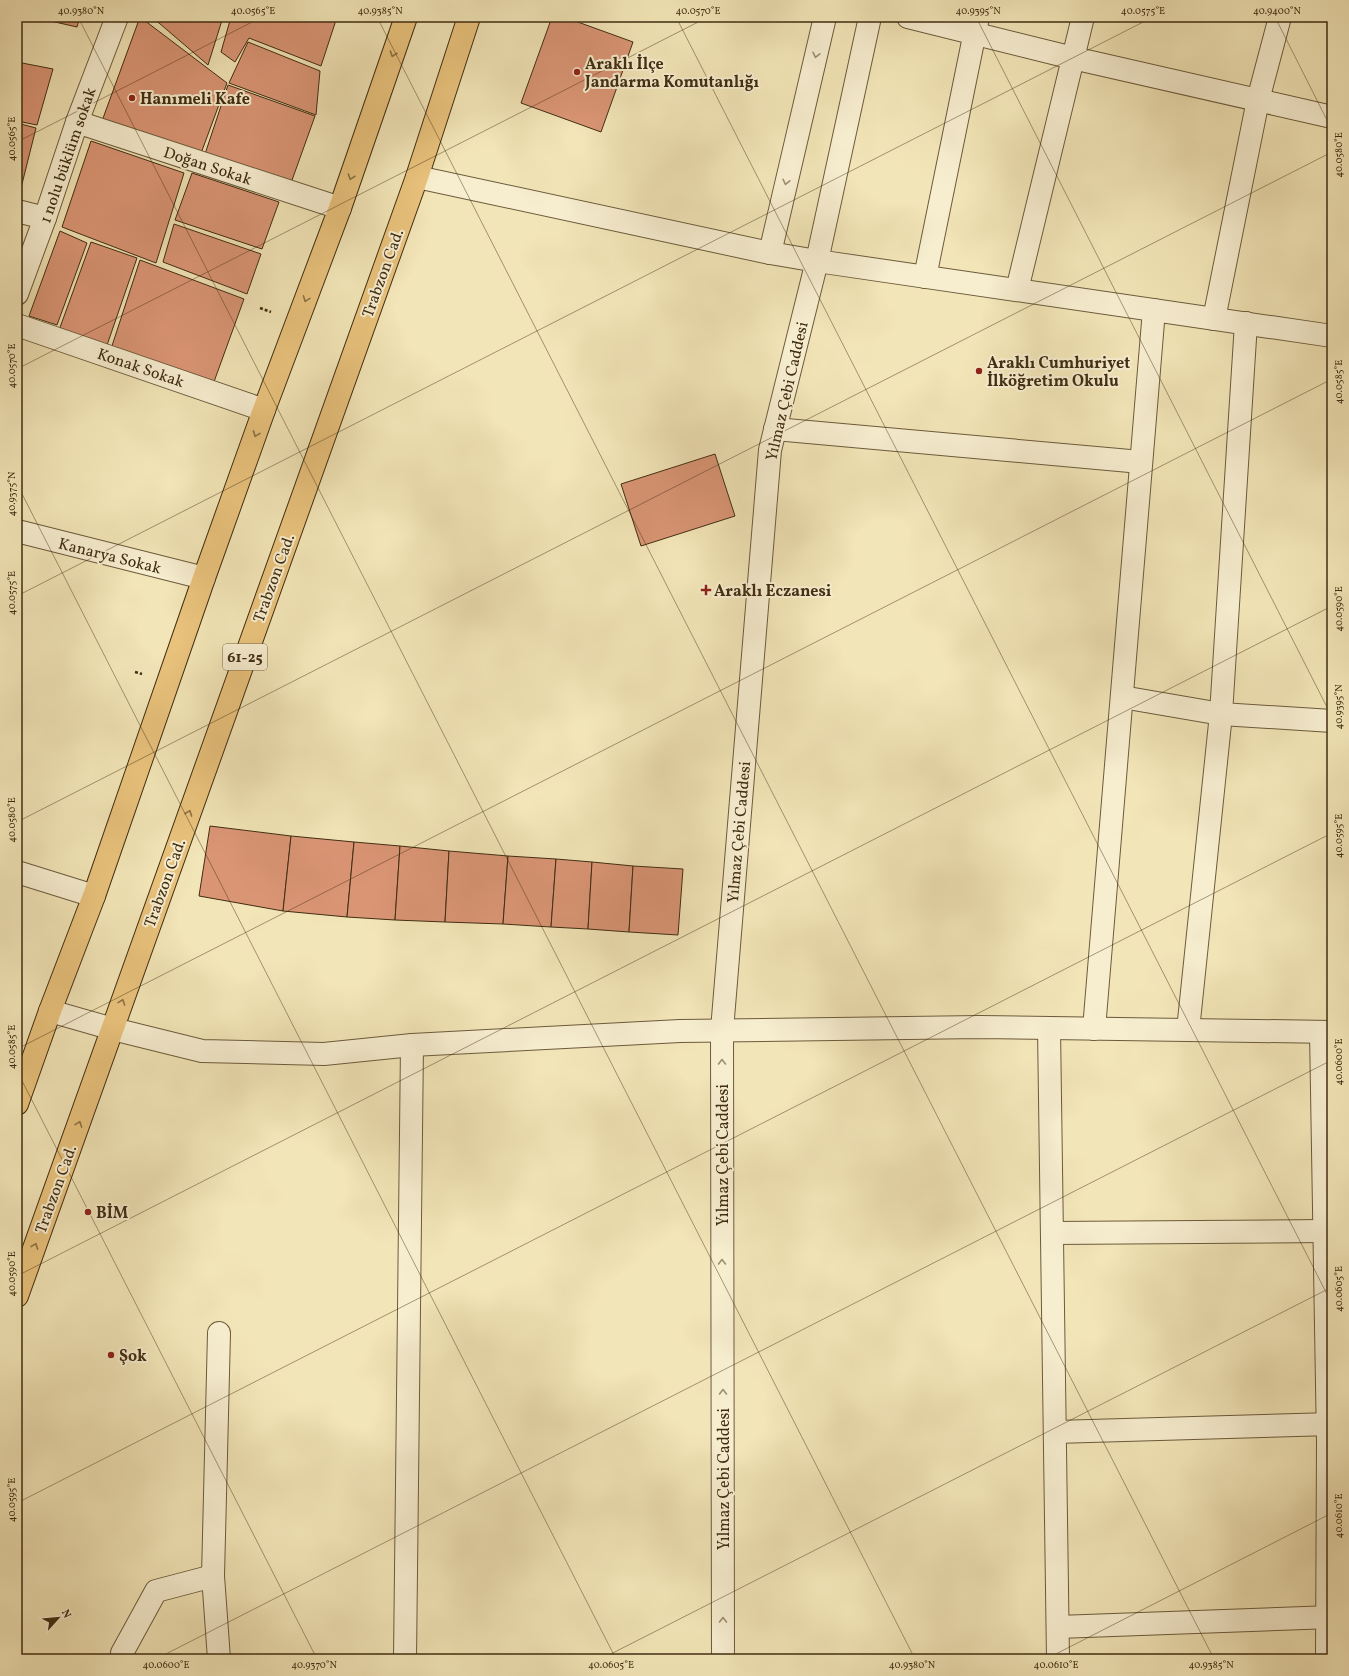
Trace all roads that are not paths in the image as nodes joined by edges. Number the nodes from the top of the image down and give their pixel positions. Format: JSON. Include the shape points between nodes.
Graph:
{"nodes":[{"id":1,"x":117,"y":17,"type":"edge"},
{"id":2,"x":406,"y":17,"type":"edge"},
{"id":3,"x":469,"y":17,"type":"edge"},
{"id":4,"x":825,"y":17,"type":"edge"},
{"id":5,"x":870,"y":17,"type":"edge"},
{"id":6,"x":908,"y":17,"type":"edge"},
{"id":7,"x":1083,"y":17,"type":"edge"},
{"id":8,"x":1280,"y":17,"type":"edge"},
{"id":9,"x":976,"y":25,"type":"edge"},
{"id":10,"x":1073,"y":58,"type":"junction"},
{"id":11,"x":1258,"y":100,"type":"junction"},
{"id":12,"x":1332,"y":117,"type":"edge"},
{"id":13,"x":77,"y":122,"type":"junction"},
{"id":14,"x":417,"y":176,"type":"junction"},
{"id":15,"x":340,"y":208,"type":"junction"},
{"id":16,"x":17,"y":211,"type":"edge"},
{"id":17,"x":45,"y":218,"type":"junction"},
{"id":18,"x":770,"y":253,"type":"junction"},
{"id":19,"x":817,"y":262,"type":"junction"},
{"id":20,"x":925,"y":277,"type":"junction"},
{"id":21,"x":1016,"y":290,"type":"junction"},
{"id":22,"x":17,"y":294,"type":"edge"},
{"id":23,"x":1154,"y":310,"type":"junction"},
{"id":24,"x":1214,"y":319,"type":"junction"},
{"id":25,"x":1246,"y":323,"type":"junction"},
{"id":26,"x":17,"y":325,"type":"edge"},
{"id":27,"x":1332,"y":336,"type":"edge"},
{"id":28,"x":264,"y":410,"type":"junction"},
{"id":29,"x":775,"y":429,"type":"junction"},
{"id":30,"x":1141,"y":462,"type":"junction"},
{"id":31,"x":17,"y":531,"type":"edge"},
{"id":32,"x":204,"y":578,"type":"junction"},
{"id":33,"x":1122,"y":697,"type":"junction"},
{"id":34,"x":1221,"y":714,"type":"junction"},
{"id":35,"x":1332,"y":721,"type":"edge"},
{"id":36,"x":17,"y":872,"type":"edge"},
{"id":37,"x":94,"y":896,"type":"junction"},
{"id":38,"x":50,"y":1011,"type":"junction"},
{"id":39,"x":1049,"y":1028,"type":"junction"},
{"id":40,"x":113,"y":1029,"type":"junction"},
{"id":41,"x":1094,"y":1029,"type":"junction"},
{"id":42,"x":722,"y":1030,"type":"junction"},
{"id":43,"x":1188,"y":1030,"type":"junction"},
{"id":44,"x":1327,"y":1032,"type":"edge"},
{"id":45,"x":412,"y":1045,"type":"junction"},
{"id":46,"x":17,"y":1104,"type":"edge"},
{"id":47,"x":1325,"y":1231,"type":"junction"},
{"id":48,"x":1052,"y":1233,"type":"junction"},
{"id":49,"x":17,"y":1296,"type":"edge"},
{"id":50,"x":219,"y":1333,"type":"dead end"},
{"id":51,"x":1330,"y":1424,"type":"edge"},
{"id":52,"x":1055,"y":1432,"type":"junction"},
{"id":53,"x":213,"y":1576,"type":"junction"},
{"id":54,"x":1330,"y":1617,"type":"edge"},
{"id":55,"x":1058,"y":1627,"type":"junction"},
{"id":56,"x":121,"y":1659,"type":"edge"},
{"id":57,"x":219,"y":1659,"type":"edge"},
{"id":58,"x":404,"y":1659,"type":"edge"},
{"id":59,"x":723,"y":1659,"type":"edge"},
{"id":60,"x":1058,"y":1659,"type":"edge"},
{"id":61,"x":1327,"y":1659,"type":"edge"}],
"edges":[{"from":1,"to":13,"type":"street","name":"1 nolu büklüm sokak"},
{"from":2,"to":15,"type":"main road","one_way":true},
{"from":3,"to":14,"type":"main road","name":"Trabzon Cad.","number":"61-25"},
{"from":4,"to":18,"type":"street","one_way":true},
{"from":5,"to":19,"type":"street","name":"Yılmaz Çebi Caddesi"},
{"from":6,"to":9,"type":"street"},
{"from":7,"to":10,"type":"street"},
{"from":8,"to":11,"type":"street"},
{"from":9,"to":10,"type":"street"},
{"from":9,"to":20,"type":"street"},
{"from":10,"to":11,"type":"street"},
{"from":10,"to":21,"type":"street"},
{"from":11,"to":12,"type":"street"},
{"from":11,"to":24,"type":"street"},
{"from":13,"to":15,"type":"street","name":"Doğan Sokak"},
{"from":13,"to":17,"type":"street","name":"1 nolu büklüm sokak"},
{"from":14,"to":18,"type":"street"},
{"from":40,"to":14,"type":"main road","name":"Trabzon Cad.","number":"61-25","one_way":true},
{"from":15,"to":28,"type":"main road","one_way":true},
{"from":16,"to":17,"type":"street"},
{"from":17,"to":22,"type":"street","name":"1 nolu büklüm sokak"},
{"from":18,"to":19,"type":"street"},
{"from":19,"to":20,"type":"street"},
{"from":19,"to":29,"type":"street","name":"Yılmaz Çebi Caddesi"},
{"from":20,"to":21,"type":"street"},
{"from":21,"to":23,"type":"street"},
{"from":23,"to":24,"type":"street"},
{"from":23,"to":30,"type":"street"},
{"from":24,"to":25,"type":"street"},
{"from":25,"to":27,"type":"street"},
{"from":25,"to":34,"type":"street"},
{"from":26,"to":28,"type":"street","name":"Konak Sokak"},
{"from":28,"to":32,"type":"main road","one_way":true},
{"from":29,"to":30,"type":"street"},
{"from":29,"to":42,"type":"street","name":"Yılmaz Çebi Caddesi","via":[[770,450]]},
{"from":30,"to":33,"type":"street"},
{"from":31,"to":32,"type":"street","name":"Kanarya Sokak"},
{"from":32,"to":37,"type":"main road"},
{"from":33,"to":34,"type":"street"},
{"from":33,"to":41,"type":"street"},
{"from":34,"to":35,"type":"street"},
{"from":34,"to":43,"type":"street"},
{"from":36,"to":37,"type":"street"},
{"from":37,"to":38,"type":"main road"},
{"from":38,"to":40,"type":"street"},
{"from":38,"to":46,"type":"main road"},
{"from":39,"to":41,"type":"street"},
{"from":39,"to":42,"type":"street"},
{"from":39,"to":48,"type":"street"},
{"from":40,"to":45,"type":"street","via":[[202,1051],[324,1054]]},
{"from":49,"to":40,"type":"main road","name":"Trabzon Cad.","number":"61-25","one_way":true},
{"from":41,"to":43,"type":"street"},
{"from":42,"to":45,"type":"street"},
{"from":59,"to":42,"type":"street","name":"Yılmaz Çebi Caddesi","one_way":true},
{"from":43,"to":44,"type":"street"},
{"from":44,"to":47,"type":"street"},
{"from":45,"to":58,"type":"street"},
{"from":47,"to":48,"type":"street"},
{"from":47,"to":51,"type":"street"},
{"from":48,"to":52,"type":"street"},
{"from":50,"to":53,"type":"street"},
{"from":51,"to":52,"type":"street"},
{"from":51,"to":54,"type":"street"},
{"from":52,"to":55,"type":"street"},
{"from":53,"to":56,"type":"street","via":[[156,1591]]},
{"from":53,"to":57,"type":"street"},
{"from":54,"to":55,"type":"street"},
{"from":54,"to":61,"type":"street"},
{"from":55,"to":60,"type":"street"}]}
